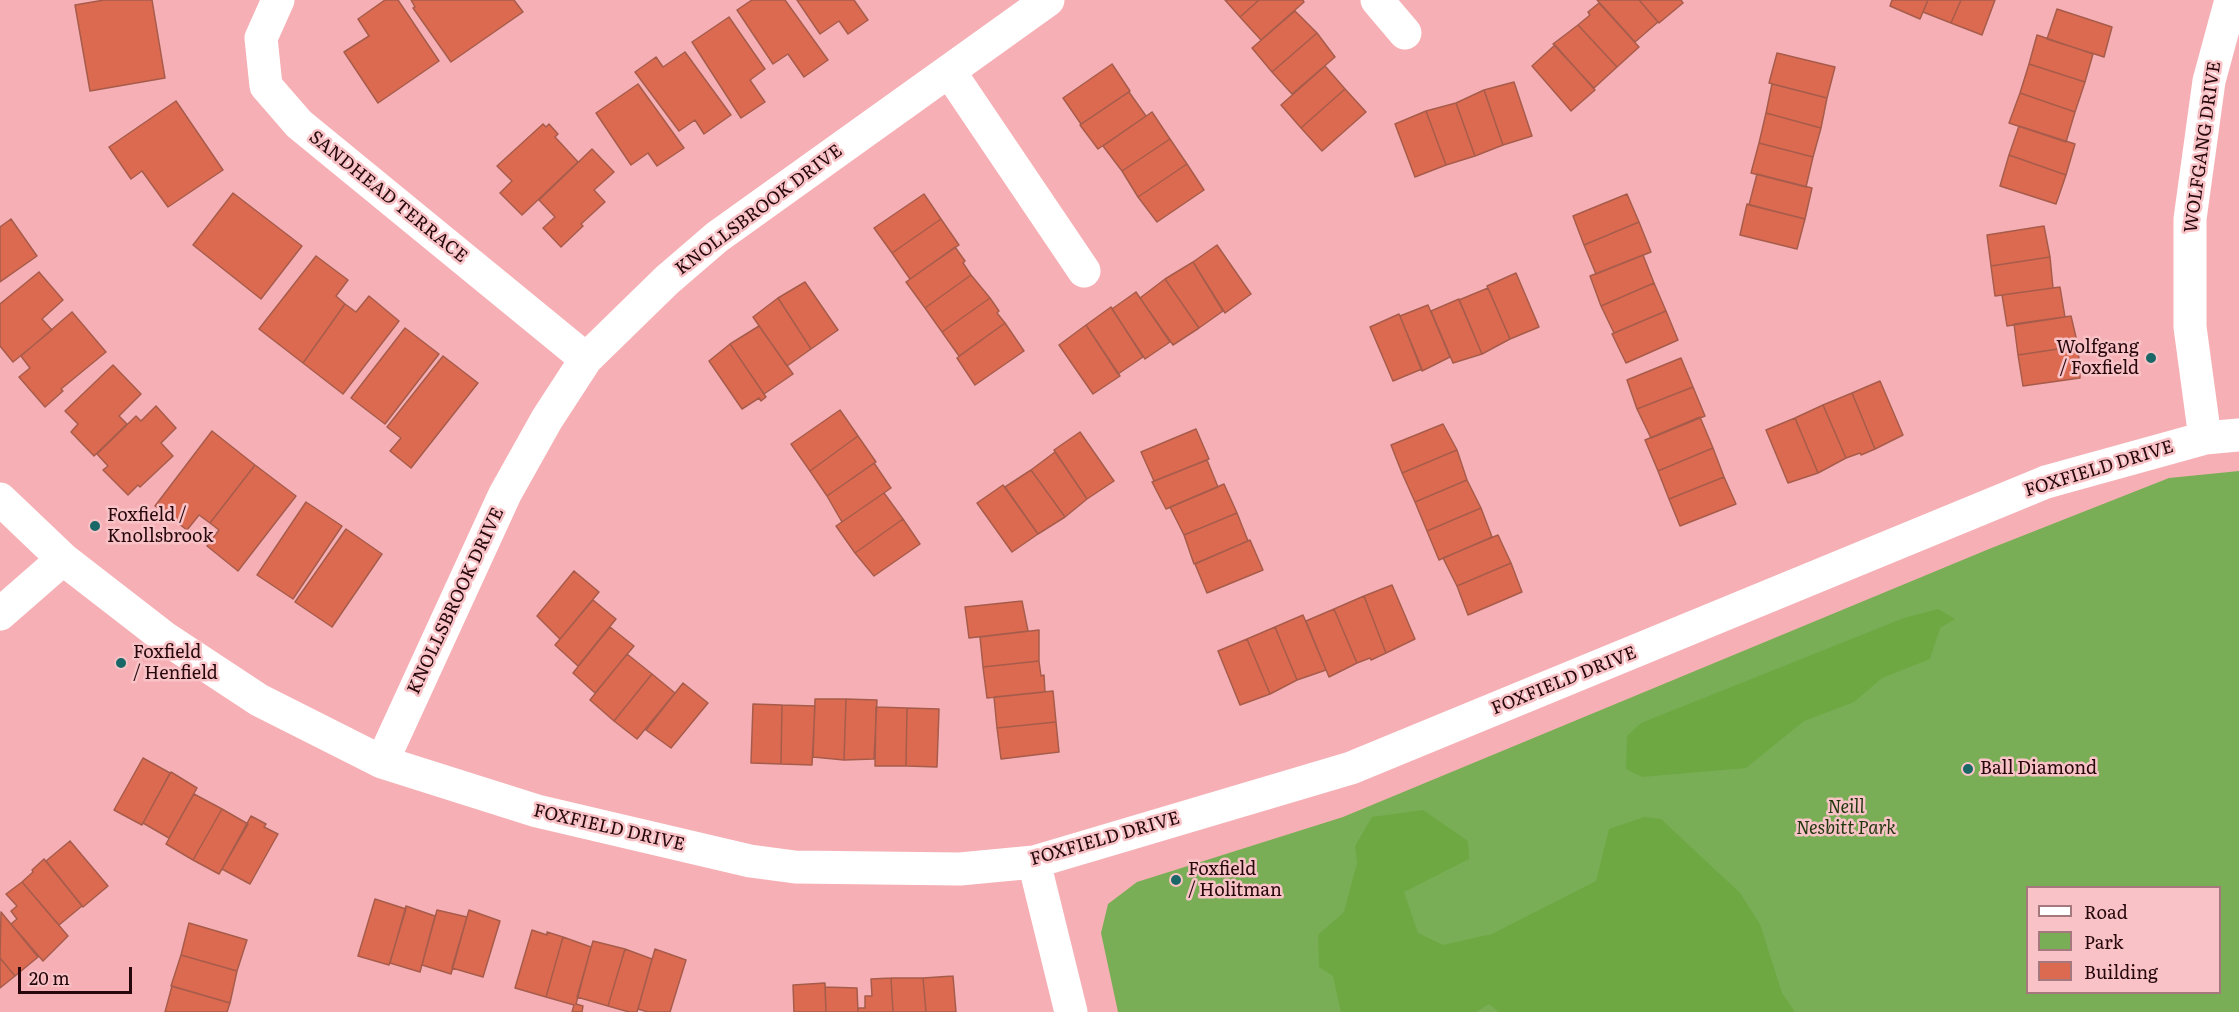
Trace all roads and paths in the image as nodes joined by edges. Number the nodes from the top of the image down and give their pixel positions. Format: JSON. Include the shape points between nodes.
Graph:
{"nodes":[{"id":1,"x":278,"y":0,"type":"edge"},
{"id":2,"x":1048,"y":0,"type":"edge"},
{"id":3,"x":1377,"y":0,"type":"edge"},
{"id":4,"x":2231,"y":0,"type":"edge"},
{"id":5,"x":1405,"y":33,"type":"dead end"},
{"id":6,"x":949,"y":71,"type":"junction"},
{"id":7,"x":1083,"y":271,"type":"dead end"},
{"id":8,"x":586,"y":359,"type":"junction"},
{"id":9,"x":2239,"y":435,"type":"edge"},
{"id":10,"x":2205,"y":438,"type":"junction"},
{"id":11,"x":0,"y":500,"type":"edge"},
{"id":12,"x":63,"y":559,"type":"junction"},
{"id":13,"x":0,"y":614,"type":"edge"},
{"id":14,"x":382,"y":762,"type":"junction"},
{"id":15,"x":1034,"y":862,"type":"junction"},
{"id":16,"x":1071,"y":1012,"type":"edge"}],
"edges":[{"from":1,"to":8,"type":"street","name":"SANDHEAD TERRACE","via":[[261,38],[266,86],[299,124]]},
{"from":2,"to":6,"type":"street","name":"KNOLLSBROOK DRIVE"},
{"from":3,"to":5,"type":"street"},
{"from":4,"to":10,"type":"street","name":"WOLFGANG DRIVE","via":[[2210,81],[2190,219],[2190,327]]},
{"from":6,"to":7,"type":"street"},
{"from":6,"to":8,"type":"street","name":"KNOLLSBROOK DRIVE","via":[[717,237]]},
{"from":8,"to":14,"type":"street","name":"KNOLLSBROOK DRIVE","via":[[505,494]]},
{"from":9,"to":10,"type":"street","name":"FOXFIELD DRIVE"},
{"from":10,"to":15,"type":"street","name":"FOXFIELD DRIVE","via":[[2046,482],[1351,768]]},
{"from":11,"to":12,"type":"street","name":"FOXFIELD DRIVE"},
{"from":12,"to":13,"type":"street"},
{"from":12,"to":14,"type":"street","name":"FOXFIELD DRIVE","via":[[165,638],[259,700]]},
{"from":14,"to":15,"type":"street","name":"FOXFIELD DRIVE","via":[[537,811],[750,861],[795,867],[960,870]]},
{"from":15,"to":16,"type":"street"}]}
